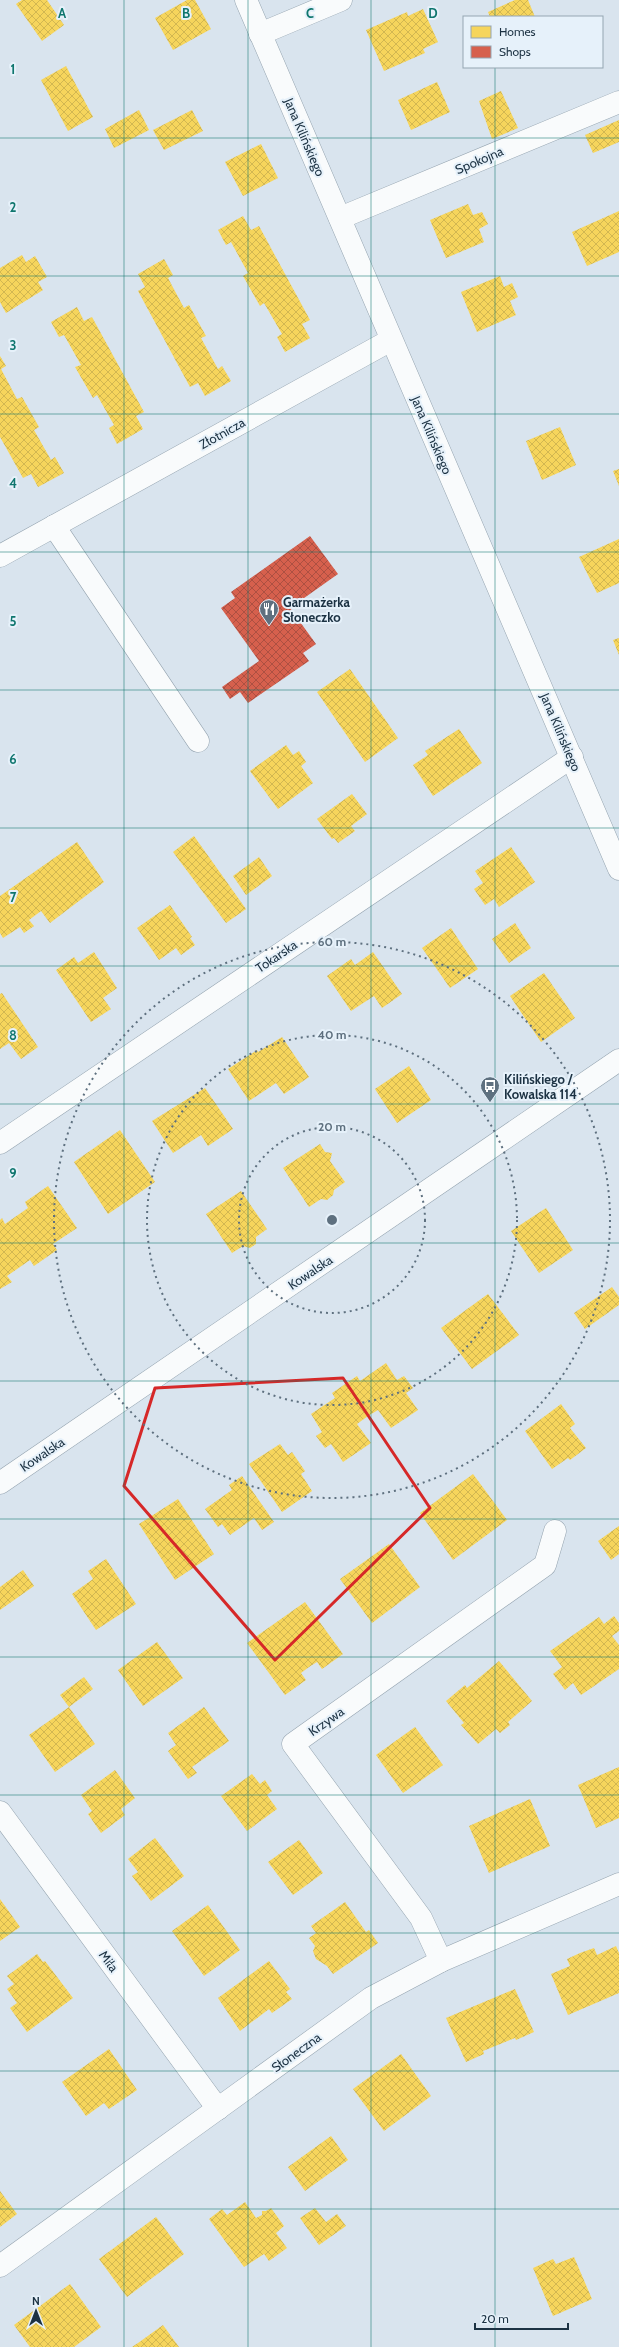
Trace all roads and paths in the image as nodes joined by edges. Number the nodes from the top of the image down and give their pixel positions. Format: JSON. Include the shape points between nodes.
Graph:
{"nodes":[{"id":1,"x":246,"y":0,"type":"edge"},
{"id":2,"x":341,"y":0,"type":"edge"},
{"id":3,"x":260,"y":34,"type":"junction"},
{"id":4,"x":619,"y":102,"type":"edge"},
{"id":5,"x":340,"y":218,"type":"junction"},
{"id":6,"x":391,"y":340,"type":"junction"},
{"id":7,"x":54,"y":526,"type":"junction"},
{"id":8,"x":0,"y":556,"type":"edge"},
{"id":9,"x":198,"y":741,"type":"dead end"},
{"id":10,"x":572,"y":757,"type":"junction"},
{"id":11,"x":619,"y":870,"type":"edge"},
{"id":12,"x":619,"y":1060,"type":"edge"},
{"id":13,"x":0,"y":1143,"type":"edge"},
{"id":14,"x":0,"y":1482,"type":"edge"},
{"id":15,"x":555,"y":1531,"type":"dead end"},
{"id":16,"x":0,"y":1812,"type":"edge"},
{"id":17,"x":619,"y":1884,"type":"edge"},
{"id":18,"x":440,"y":1961,"type":"junction"},
{"id":19,"x":218,"y":2109,"type":"junction"},
{"id":20,"x":0,"y":2266,"type":"edge"}],
"edges":[{"from":1,"to":3,"type":"street","name":"Jana Kilińskiego"},
{"from":2,"to":3,"type":"street"},
{"from":3,"to":5,"type":"street","name":"Jana Kilińskiego"},
{"from":4,"to":5,"type":"street","name":"Spokojna"},
{"from":5,"to":6,"type":"street","name":"Jana Kilińskiego"},
{"from":6,"to":7,"type":"street","name":"Złotnicza"},
{"from":6,"to":10,"type":"street","name":"Jana Kilińskiego"},
{"from":7,"to":8,"type":"street","name":"Złotnicza"},
{"from":7,"to":9,"type":"street"},
{"from":10,"to":11,"type":"street","name":"Jana Kilińskiego"},
{"from":10,"to":13,"type":"street","name":"Tokarska"},
{"from":12,"to":14,"type":"street","name":"Kowalska"},
{"from":15,"to":18,"type":"street","name":"Krzywa","via":[[545,1565],[293,1744],[422,1918]]},
{"from":16,"to":19,"type":"street","name":"Miła"},
{"from":17,"to":18,"type":"street","name":"Słoneczna"},
{"from":18,"to":19,"type":"street","name":"Słoneczna","via":[[372,1998]]},
{"from":19,"to":20,"type":"street","name":"Słoneczna"}]}
